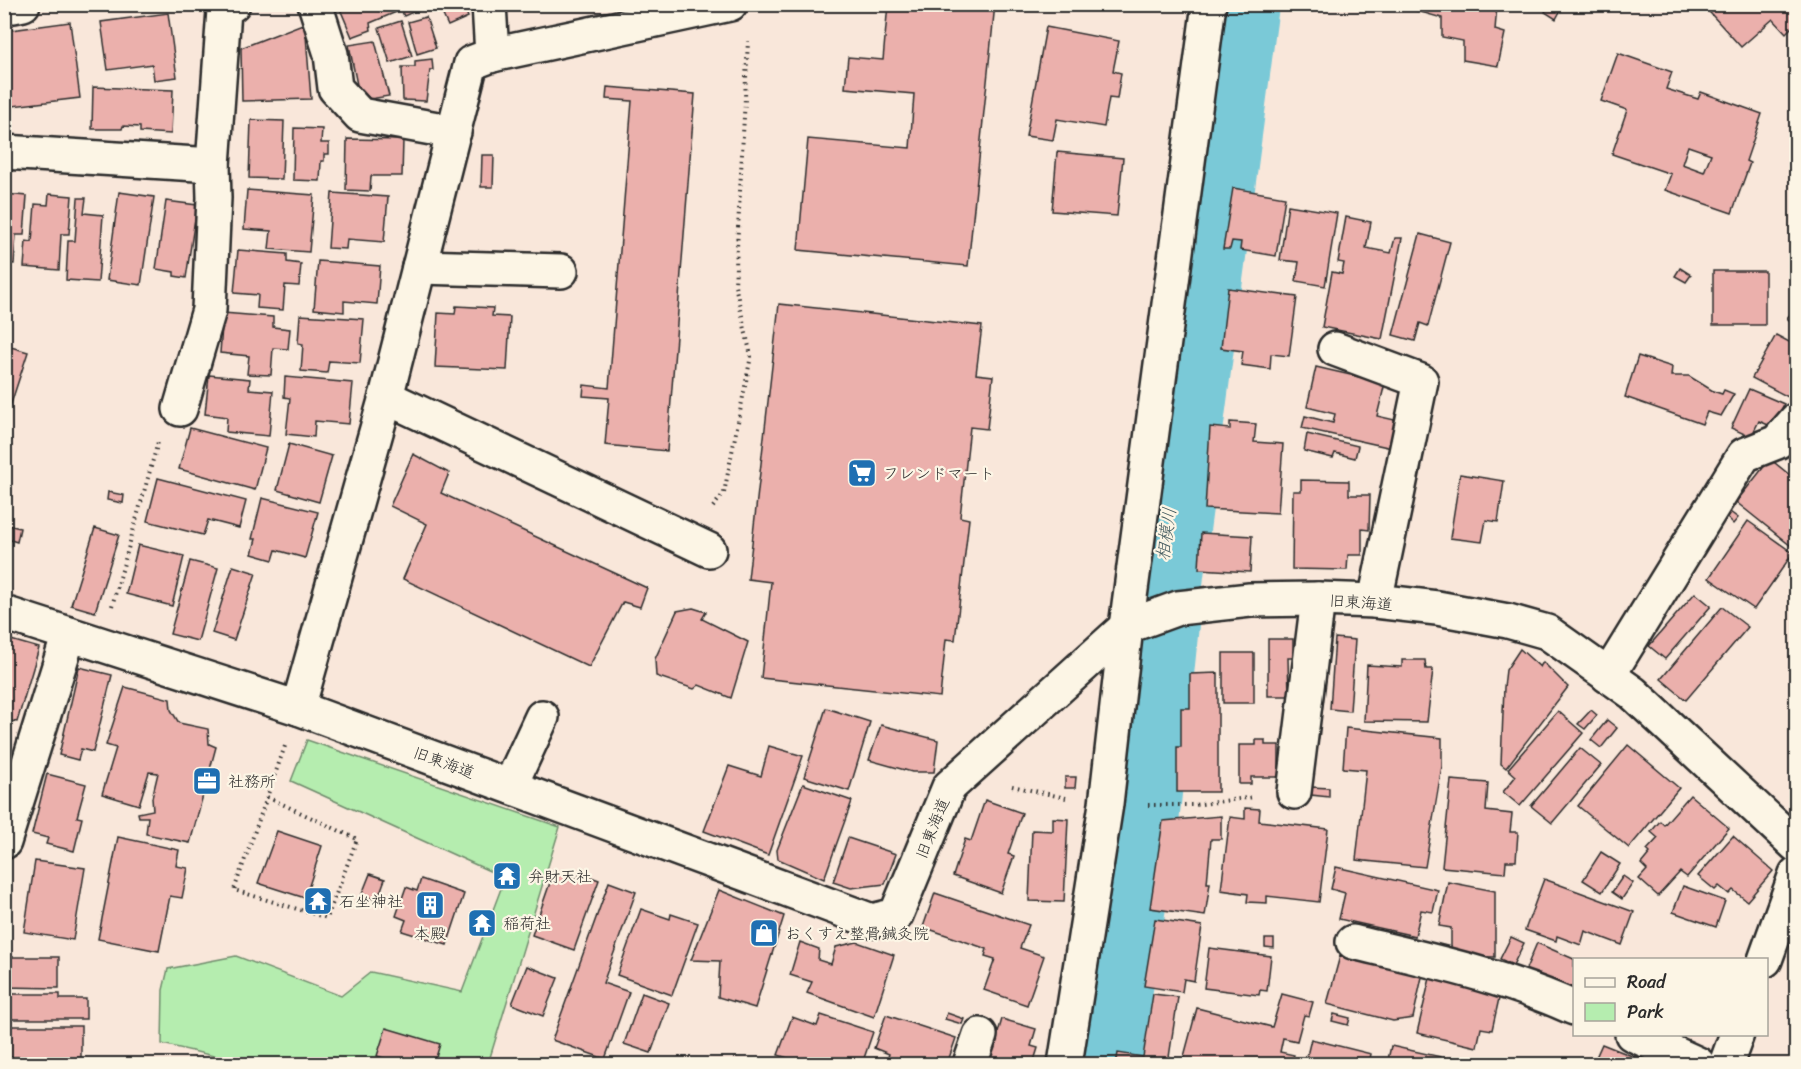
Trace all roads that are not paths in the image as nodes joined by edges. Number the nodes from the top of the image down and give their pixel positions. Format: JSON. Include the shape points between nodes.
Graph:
{"nodes":[{"id":1,"x":233,"y":4,"type":"edge"},
{"id":2,"x":315,"y":4,"type":"edge"},
{"id":3,"x":489,"y":4,"type":"edge"},
{"id":4,"x":730,"y":4,"type":"edge"},
{"id":5,"x":1209,"y":4,"type":"edge"},
{"id":6,"x":492,"y":56,"type":"junction"},
{"id":7,"x":453,"y":132,"type":"junction"},
{"id":8,"x":4,"y":152,"type":"edge"},
{"id":9,"x":213,"y":165,"type":"junction"},
{"id":10,"x":419,"y":267,"type":"junction"},
{"id":11,"x":561,"y":271,"type":"dead end"},
{"id":12,"x":1335,"y":349,"type":"dead end"},
{"id":13,"x":386,"y":397,"type":"junction"},
{"id":14,"x":180,"y":409,"type":"road end"},
{"id":15,"x":1797,"y":420,"type":"edge"},
{"id":16,"x":699,"y":544,"type":"road end"},
{"id":17,"x":1318,"y":599,"type":"junction"},
{"id":18,"x":1375,"y":601,"type":"junction"},
{"id":19,"x":4,"y":613,"type":"edge"},
{"id":20,"x":1134,"y":624,"type":"junction"},
{"id":21,"x":69,"y":634,"type":"junction"},
{"id":22,"x":1608,"y":676,"type":"junction"},
{"id":23,"x":298,"y":708,"type":"junction"},
{"id":24,"x":542,"y":717,"type":"dead end"},
{"id":25,"x":510,"y":786,"type":"junction"},
{"id":26,"x":1294,"y":792,"type":"road end"},
{"id":27,"x":4,"y":842,"type":"edge"},
{"id":28,"x":1797,"y":845,"type":"edge"},
{"id":29,"x":1797,"y":874,"type":"edge"},
{"id":30,"x":1353,"y":942,"type":"dead end"},
{"id":31,"x":1766,"y":958,"type":"edge"},
{"id":32,"x":1573,"y":1007,"type":"edge"},
{"id":33,"x":1634,"y":1036,"type":"edge"},
{"id":34,"x":1737,"y":1036,"type":"edge"},
{"id":35,"x":1065,"y":1065,"type":"edge"},
{"id":36,"x":1698,"y":1065,"type":"edge"},
{"id":37,"x":1726,"y":1065,"type":"edge"}],
"edges":[{"from":1,"to":9,"type":"street","via":[[224,10]]},
{"from":2,"to":7,"type":"street","via":[[331,54],[335,88],[360,115]]},
{"from":3,"to":6,"type":"street"},
{"from":4,"to":6,"type":"street"},
{"from":5,"to":20,"type":"street"},
{"from":6,"to":7,"type":"street","via":[[471,63]]},
{"from":7,"to":10,"type":"street"},
{"from":8,"to":9,"type":"street"},
{"from":9,"to":14,"type":"street","via":[[208,310]]},
{"from":10,"to":11,"type":"street"},
{"from":10,"to":13,"type":"street"},
{"from":12,"to":18,"type":"street","via":[[1421,381]]},
{"from":13,"to":16,"type":"street"},
{"from":13,"to":23,"type":"street"},
{"from":15,"to":22,"type":"street","via":[[1777,442],[1744,454]]},
{"from":17,"to":18,"type":"street","name":"旧東海道"},
{"from":17,"to":20,"type":"street","name":"旧東海道","via":[[1250,600],[1178,609]]},
{"from":17,"to":26,"type":"street"},
{"from":18,"to":22,"type":"street","name":"旧東海道","via":[[1437,608],[1547,632]]},
{"from":19,"to":21,"type":"street","name":"旧東海道"},
{"from":20,"to":25,"type":"street","name":"旧東海道","via":[[949,787],[896,915],[872,921]]},
{"from":20,"to":35,"type":"street"},
{"from":21,"to":23,"type":"street","name":"旧東海道"},
{"from":21,"to":27,"type":"street"},
{"from":22,"to":28,"type":"street","name":"旧東海道","via":[[1632,693]]},
{"from":23,"to":25,"type":"street","name":"旧東海道"},
{"from":24,"to":25,"type":"street"},
{"from":29,"to":31,"type":"street"},
{"from":30,"to":32,"type":"street","via":[[1524,987]]},
{"from":33,"to":36,"type":"street"},
{"from":34,"to":37,"type":"street"}]}
